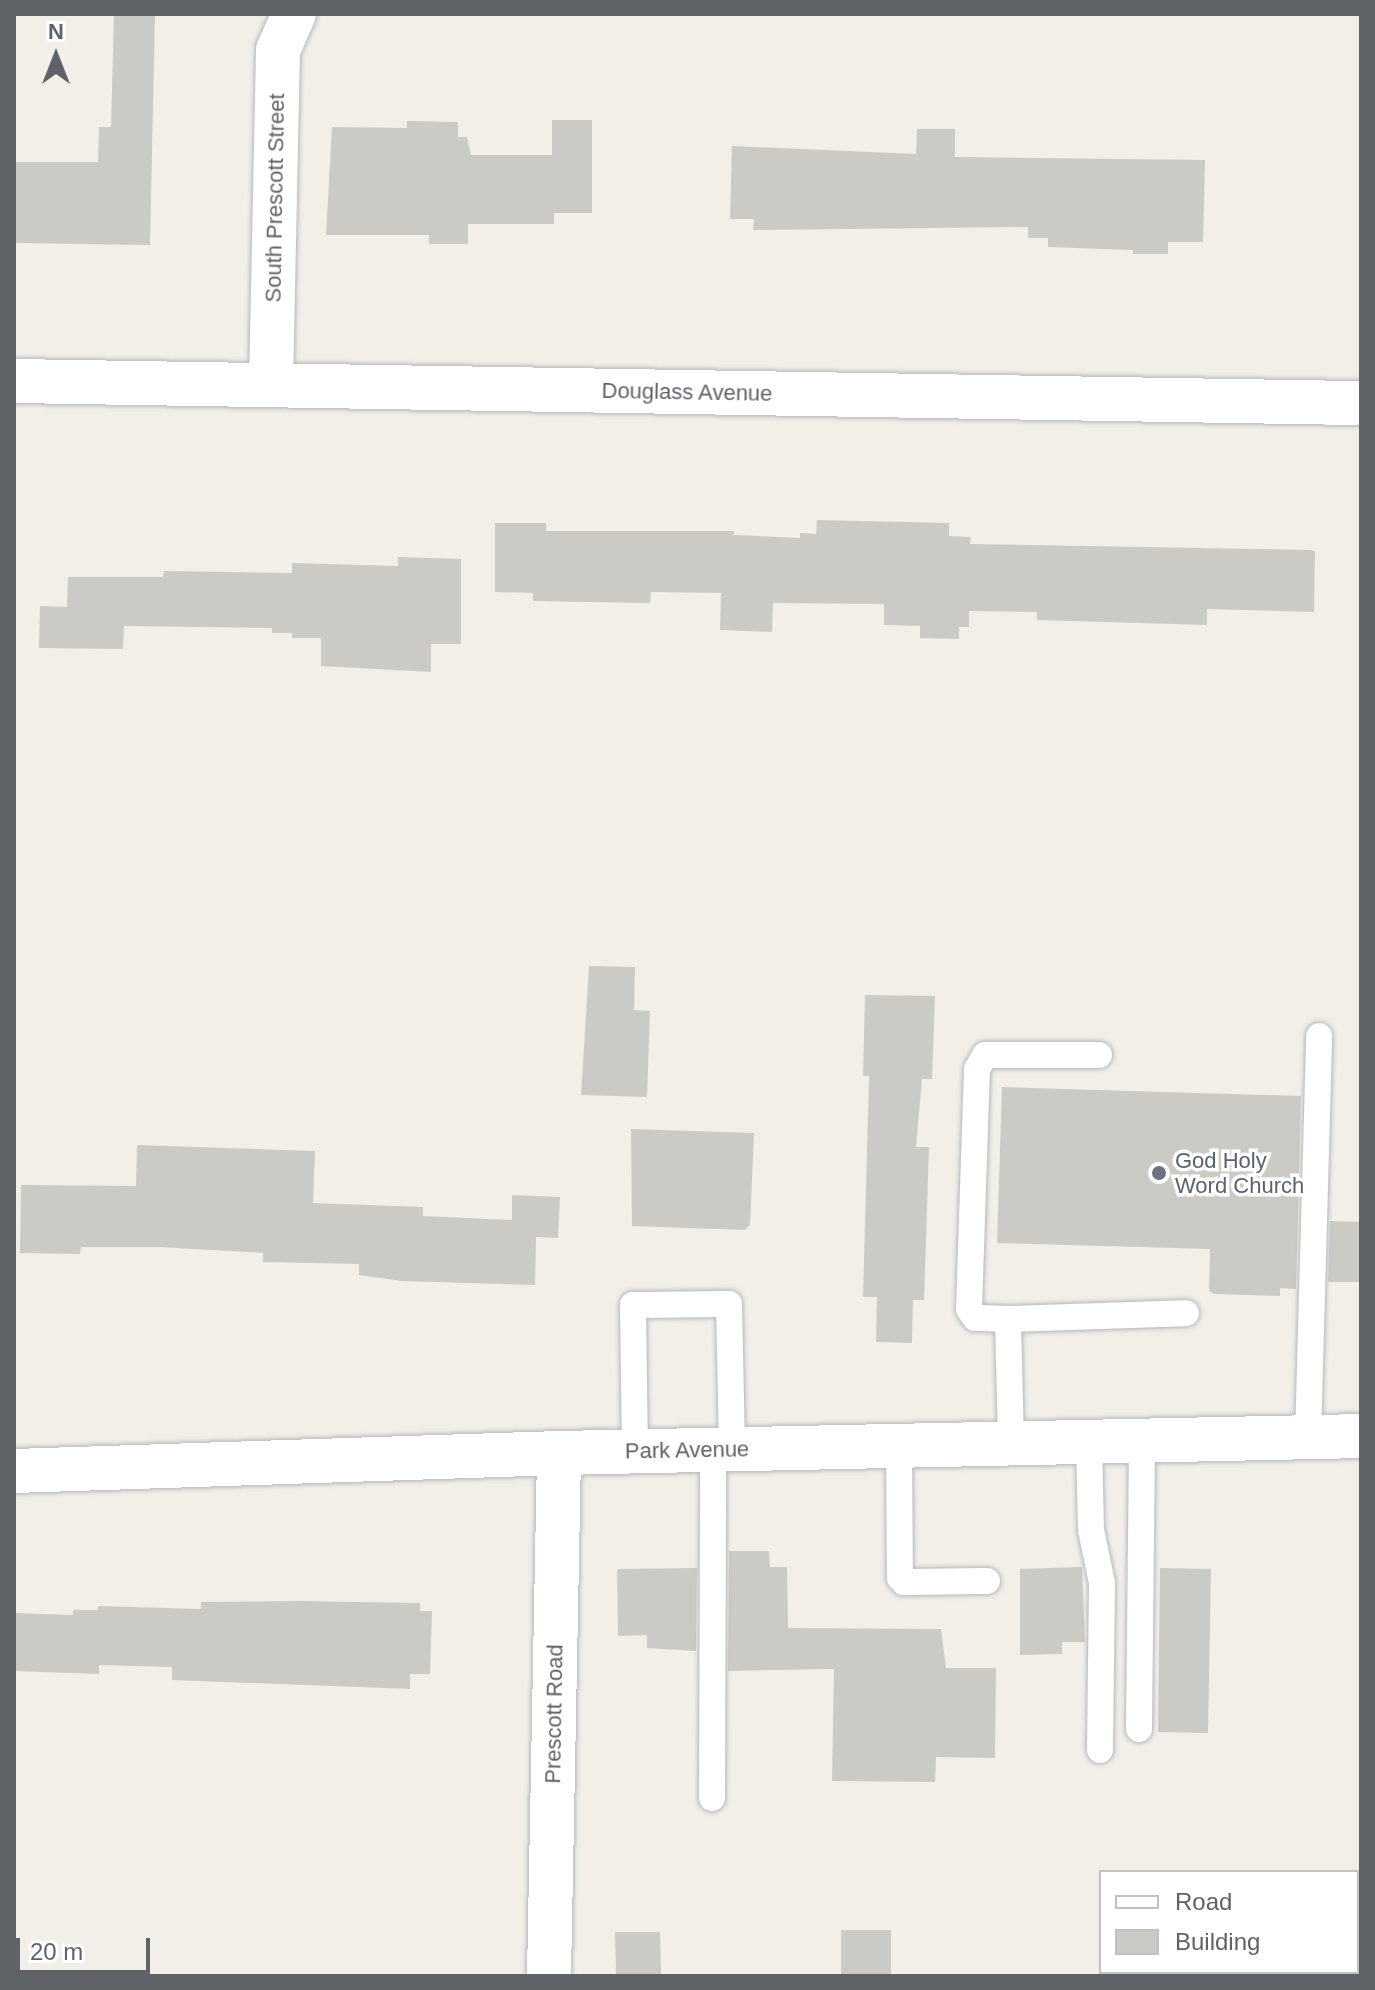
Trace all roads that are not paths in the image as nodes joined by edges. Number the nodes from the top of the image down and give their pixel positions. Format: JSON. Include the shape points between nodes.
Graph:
{"nodes":[{"id":1,"x":294,"y":14,"type":"edge"},
{"id":2,"x":14,"y":381,"type":"edge"},
{"id":3,"x":271,"y":385,"type":"junction"},
{"id":4,"x":1361,"y":403,"type":"edge"},
{"id":5,"x":1319,"y":1036,"type":"dead end"},
{"id":6,"x":1099,"y":1055,"type":"dead end"},
{"id":7,"x":1186,"y":1313,"type":"dead end"},
{"id":8,"x":1008,"y":1319,"type":"junction"},
{"id":9,"x":1361,"y":1436,"type":"edge"},
{"id":10,"x":1308,"y":1437,"type":"junction"},
{"id":11,"x":1142,"y":1440,"type":"junction"},
{"id":12,"x":1089,"y":1442,"type":"junction"},
{"id":13,"x":1011,"y":1443,"type":"junction"},
{"id":14,"x":899,"y":1446,"type":"junction"},
{"id":15,"x":722,"y":1450,"type":"junction"},
{"id":16,"x":635,"y":1451,"type":"junction"},
{"id":17,"x":559,"y":1453,"type":"junction"},
{"id":18,"x":14,"y":1471,"type":"edge"},
{"id":19,"x":987,"y":1581,"type":"dead end"},
{"id":20,"x":1139,"y":1729,"type":"dead end"},
{"id":21,"x":1100,"y":1750,"type":"dead end"},
{"id":22,"x":712,"y":1798,"type":"dead end"},
{"id":23,"x":549,"y":1976,"type":"edge"}],
"edges":[{"from":1,"to":3,"type":"street","name":"South Prescott Street","via":[[278,50]]},
{"from":2,"to":3,"type":"street","name":"Douglass Avenue"},
{"from":3,"to":4,"type":"street","name":"Douglass Avenue"},
{"from":5,"to":10,"type":"lane"},
{"from":6,"to":8,"type":"lane","via":[[985,1055],[977,1069],[969,1309],[975,1318]]},
{"from":7,"to":8,"type":"lane"},
{"from":8,"to":13,"type":"lane"},
{"from":9,"to":10,"type":"street","name":"Park Avenue"},
{"from":10,"to":11,"type":"street","name":"Park Avenue"},
{"from":11,"to":12,"type":"street","name":"Park Avenue"},
{"from":11,"to":20,"type":"lane"},
{"from":12,"to":13,"type":"street","name":"Park Avenue"},
{"from":12,"to":21,"type":"lane","via":[[1091,1530],[1102,1583]]},
{"from":13,"to":14,"type":"street","name":"Park Avenue"},
{"from":14,"to":15,"type":"street","name":"Park Avenue"},
{"from":14,"to":19,"type":"lane","via":[[900,1578]]},
{"from":15,"to":16,"type":"street","name":"Park Avenue"},
{"from":15,"to":16,"type":"lane","via":[[729,1304],[633,1305]]},
{"from":15,"to":22,"type":"lane"},
{"from":16,"to":17,"type":"street","name":"Park Avenue"},
{"from":17,"to":18,"type":"street","name":"Park Avenue"},
{"from":17,"to":23,"type":"street","name":"Prescott Road"}]}
